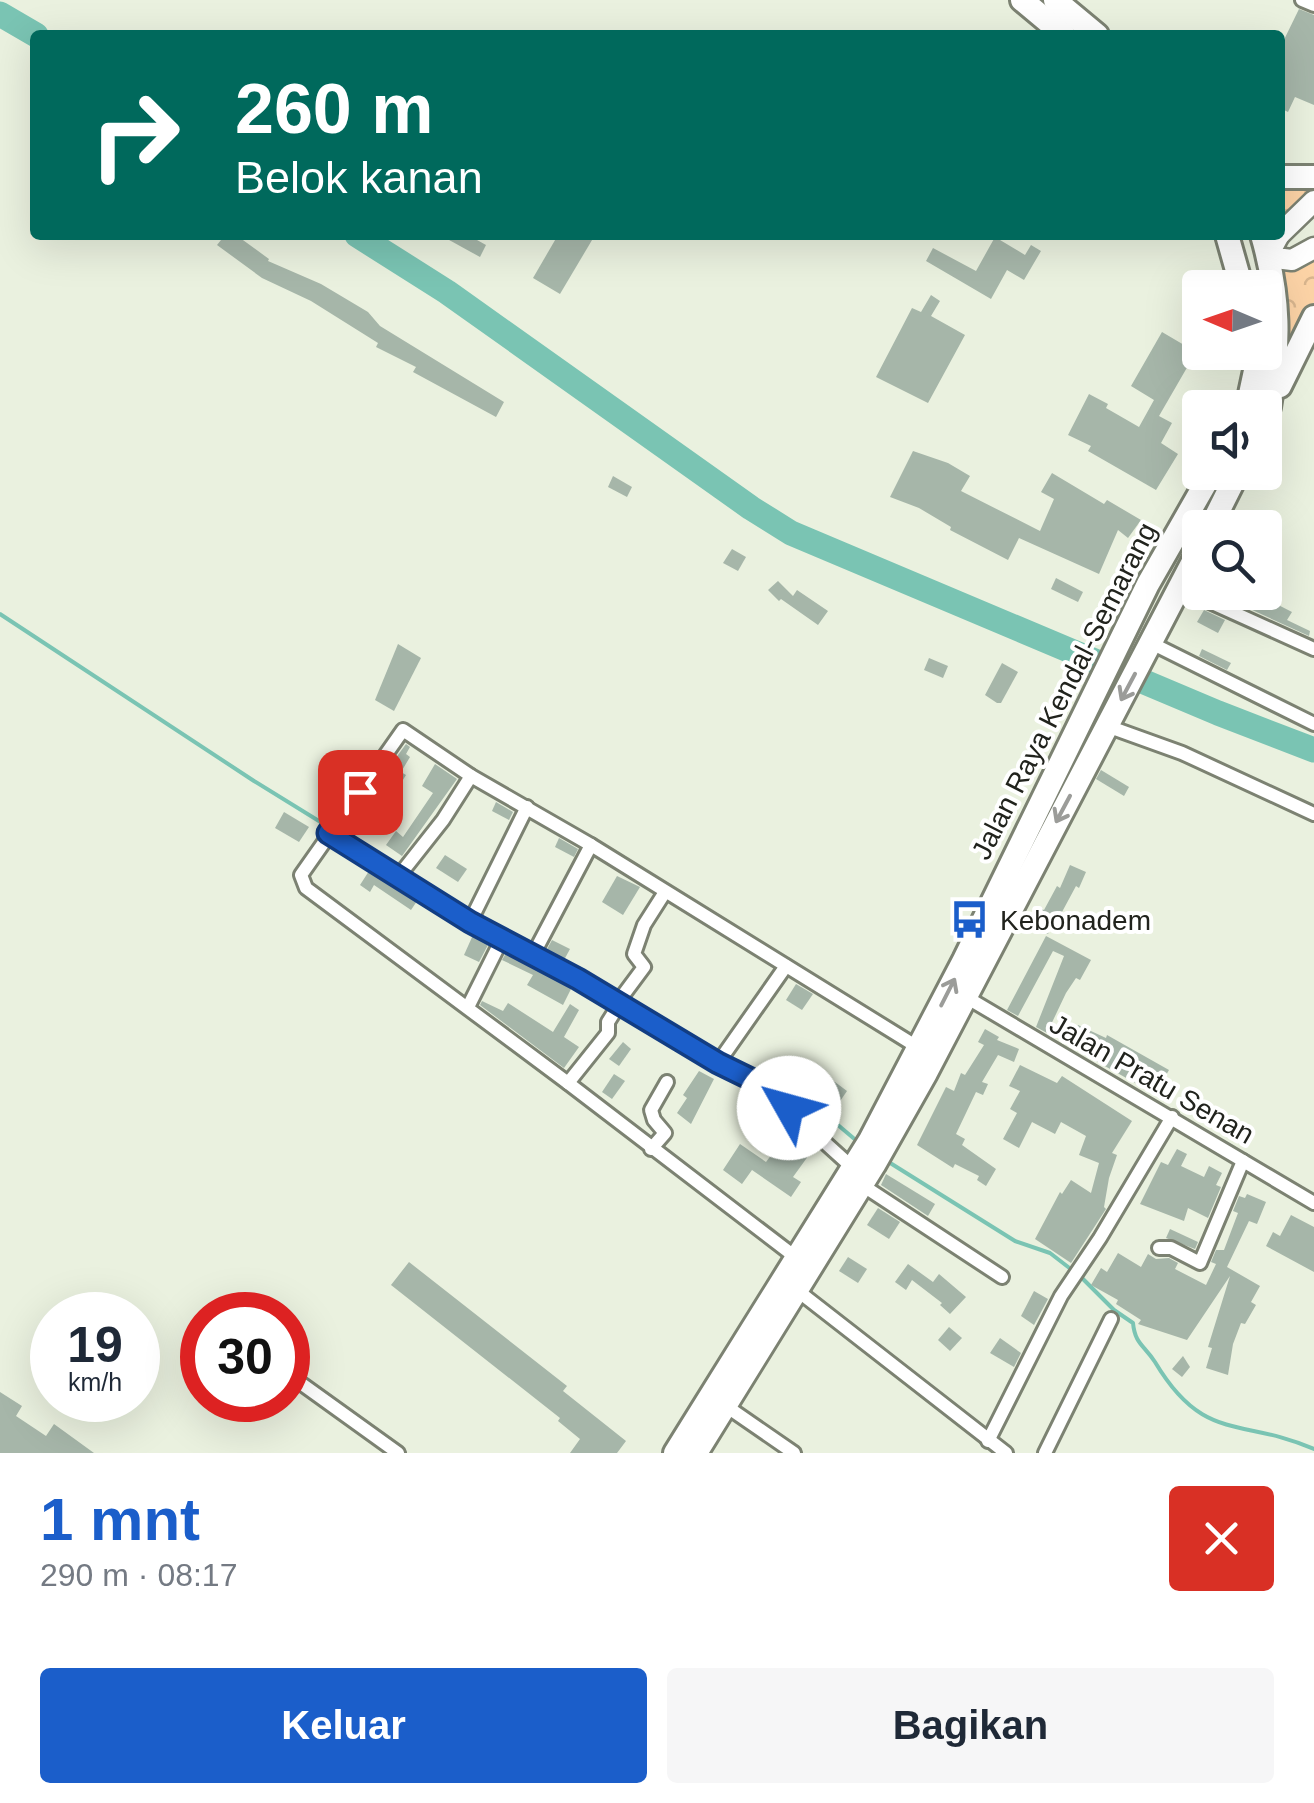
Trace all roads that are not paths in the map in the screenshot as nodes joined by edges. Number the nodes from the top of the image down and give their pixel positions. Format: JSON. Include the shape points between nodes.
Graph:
{"nodes":[{"id":1,"x":1022,"y":0,"type":"edge"},
{"id":2,"x":1056,"y":0,"type":"edge"},
{"id":3,"x":1302,"y":0,"type":"edge"},
{"id":4,"x":1314,"y":5,"type":"edge"},
{"id":5,"x":1058,"y":30,"type":"edge"},
{"id":6,"x":1091,"y":30,"type":"edge"},
{"id":7,"x":1285,"y":177,"type":"edge"},
{"id":8,"x":1314,"y":177,"type":"edge"},
{"id":9,"x":1314,"y":201,"type":"edge"},
{"id":10,"x":1285,"y":229,"type":"edge"},
{"id":11,"x":1228,"y":240,"type":"edge"},
{"id":12,"x":1264,"y":246,"type":"edge"},
{"id":13,"x":1314,"y":248,"type":"edge"},
{"id":14,"x":1237,"y":270,"type":"edge"},
{"id":15,"x":1314,"y":316,"type":"edge"},
{"id":16,"x":1266,"y":390,"type":"edge"},
{"id":17,"x":1271,"y":390,"type":"edge"},
{"id":18,"x":1201,"y":490,"type":"edge"},
{"id":19,"x":1182,"y":582,"type":"edge"},
{"id":20,"x":1179,"y":588,"type":"junction"},
{"id":21,"x":1149,"y":647,"type":"junction"},
{"id":22,"x":1314,"y":648,"type":"edge"},
{"id":23,"x":1108,"y":724,"type":"junction"},
{"id":24,"x":1314,"y":724,"type":"edge"},
{"id":25,"x":471,"y":776,"type":"junction"},
{"id":26,"x":527,"y":807,"type":"junction"},
{"id":27,"x":1314,"y":814,"type":"edge"},
{"id":28,"x":331,"y":830,"type":"junction"},
{"id":29,"x":591,"y":845,"type":"junction"},
{"id":30,"x":401,"y":872,"type":"junction"},
{"id":31,"x":664,"y":892,"type":"junction"},
{"id":32,"x":472,"y":918,"type":"junction"},
{"id":33,"x":502,"y":939,"type":"junction"},
{"id":34,"x":536,"y":951,"type":"junction"},
{"id":35,"x":786,"y":966,"type":"junction"},
{"id":36,"x":966,"y":997,"type":"junction"},
{"id":37,"x":621,"y":999,"type":"junction"},
{"id":38,"x":468,"y":1007,"type":"junction"},
{"id":39,"x":919,"y":1048,"type":"junction"},
{"id":40,"x":721,"y":1058,"type":"junction"},
{"id":41,"x":667,"y":1082,"type":"dead end"},
{"id":42,"x":568,"y":1083,"type":"junction"},
{"id":43,"x":1172,"y":1117,"type":"junction"},
{"id":44,"x":651,"y":1149,"type":"junction"},
{"id":45,"x":868,"y":1160,"type":"junction"},
{"id":46,"x":1244,"y":1161,"type":"junction"},
{"id":47,"x":1314,"y":1203,"type":"edge"},
{"id":48,"x":1159,"y":1248,"type":"dead end"},
{"id":49,"x":798,"y":1259,"type":"junction"},
{"id":50,"x":1002,"y":1277,"type":"dead end"},
{"id":51,"x":798,"y":1291,"type":"junction"},
{"id":52,"x":1110,"y":1320,"type":"dead end"},
{"id":53,"x":310,"y":1390,"type":"edge"},
{"id":54,"x":726,"y":1406,"type":"junction"},
{"id":55,"x":988,"y":1441,"type":"junction"},
{"id":56,"x":398,"y":1453,"type":"edge"},
{"id":57,"x":675,"y":1453,"type":"edge"},
{"id":58,"x":696,"y":1453,"type":"edge"},
{"id":59,"x":794,"y":1453,"type":"edge"},
{"id":60,"x":1006,"y":1453,"type":"edge"},
{"id":61,"x":1045,"y":1453,"type":"edge"}],
"edges":[{"from":1,"to":5,"type":"highway"},
{"from":2,"to":6,"type":"highway"},
{"from":3,"to":4,"type":"street"},
{"from":7,"to":8,"type":"highway"},
{"from":9,"to":10,"type":"main road"},
{"from":11,"to":14,"type":"highway"},
{"from":12,"to":13,"type":"main road","via":[[1292,260]]},
{"from":12,"to":16,"type":"highway","via":[[1278,314],[1277,357]]},
{"from":15,"to":17,"type":"highway"},
{"from":39,"to":18,"type":"highway","name":"Jalan Raya Kendal-Semarang","one_way":true,"via":[[1074,730]]},
{"from":19,"to":20,"type":"highway","name":"Jalan Raya Kendal-Semarang"},
{"from":20,"to":21,"type":"highway","name":"Jalan Raya Kendal-Semarang"},
{"from":20,"to":22,"type":"street"},
{"from":21,"to":23,"type":"highway","name":"Jalan Raya Kendal-Semarang","one_way":true},
{"from":21,"to":24,"type":"street"},
{"from":23,"to":27,"type":"street"},
{"from":23,"to":36,"type":"highway","name":"Jalan Raya Kendal-Semarang","one_way":true},
{"from":25,"to":26,"type":"street"},
{"from":25,"to":28,"type":"street","via":[[402,730]]},
{"from":25,"to":30,"type":"street"},
{"from":26,"to":29,"type":"street"},
{"from":26,"to":32,"type":"street"},
{"from":28,"to":30,"type":"street"},
{"from":28,"to":38,"type":"street","via":[[301,875],[302,884]]},
{"from":29,"to":31,"type":"street"},
{"from":29,"to":34,"type":"street"},
{"from":30,"to":32,"type":"street"},
{"from":31,"to":35,"type":"street"},
{"from":31,"to":37,"type":"street","via":[[634,954],[644,967]]},
{"from":32,"to":33,"type":"street"},
{"from":33,"to":34,"type":"street"},
{"from":33,"to":38,"type":"street"},
{"from":34,"to":37,"type":"street"},
{"from":35,"to":39,"type":"street"},
{"from":35,"to":40,"type":"street"},
{"from":36,"to":43,"type":"street","name":"Jalan Pratu Senan"},
{"from":36,"to":45,"type":"highway","name":"Jalan Raya Kendal-Semarang"},
{"from":37,"to":40,"type":"street"},
{"from":37,"to":42,"type":"street","via":[[608,1033]]},
{"from":38,"to":42,"type":"street"},
{"from":39,"to":45,"type":"highway","name":"Jalan Raya Kendal-Semarang"},
{"from":40,"to":45,"type":"street"},
{"from":41,"to":44,"type":"street","via":[[651,1110],[666,1133]]},
{"from":42,"to":44,"type":"street"},
{"from":43,"to":46,"type":"street","name":"Jalan Pratu Senan"},
{"from":43,"to":55,"type":"street","via":[[1050,1316]]},
{"from":44,"to":49,"type":"street"},
{"from":45,"to":49,"type":"highway","name":"Jalan Raya Kendal-Semarang"},
{"from":45,"to":50,"type":"street"},
{"from":45,"to":51,"type":"highway","name":"Jalan Raya Kendal-Semarang"},
{"from":46,"to":47,"type":"street","name":"Jalan Pratu Senan"},
{"from":46,"to":48,"type":"street","via":[[1200,1263]]},
{"from":49,"to":57,"type":"highway","name":"Jalan Raya Kendal-Semarang"},
{"from":51,"to":54,"type":"highway","name":"Jalan Raya Kendal-Semarang"},
{"from":51,"to":55,"type":"street"},
{"from":52,"to":61,"type":"street"},
{"from":53,"to":56,"type":"street"},
{"from":54,"to":58,"type":"highway","name":"Jalan Raya Kendal-Semarang"},
{"from":54,"to":59,"type":"street"},
{"from":55,"to":60,"type":"street"}]}
